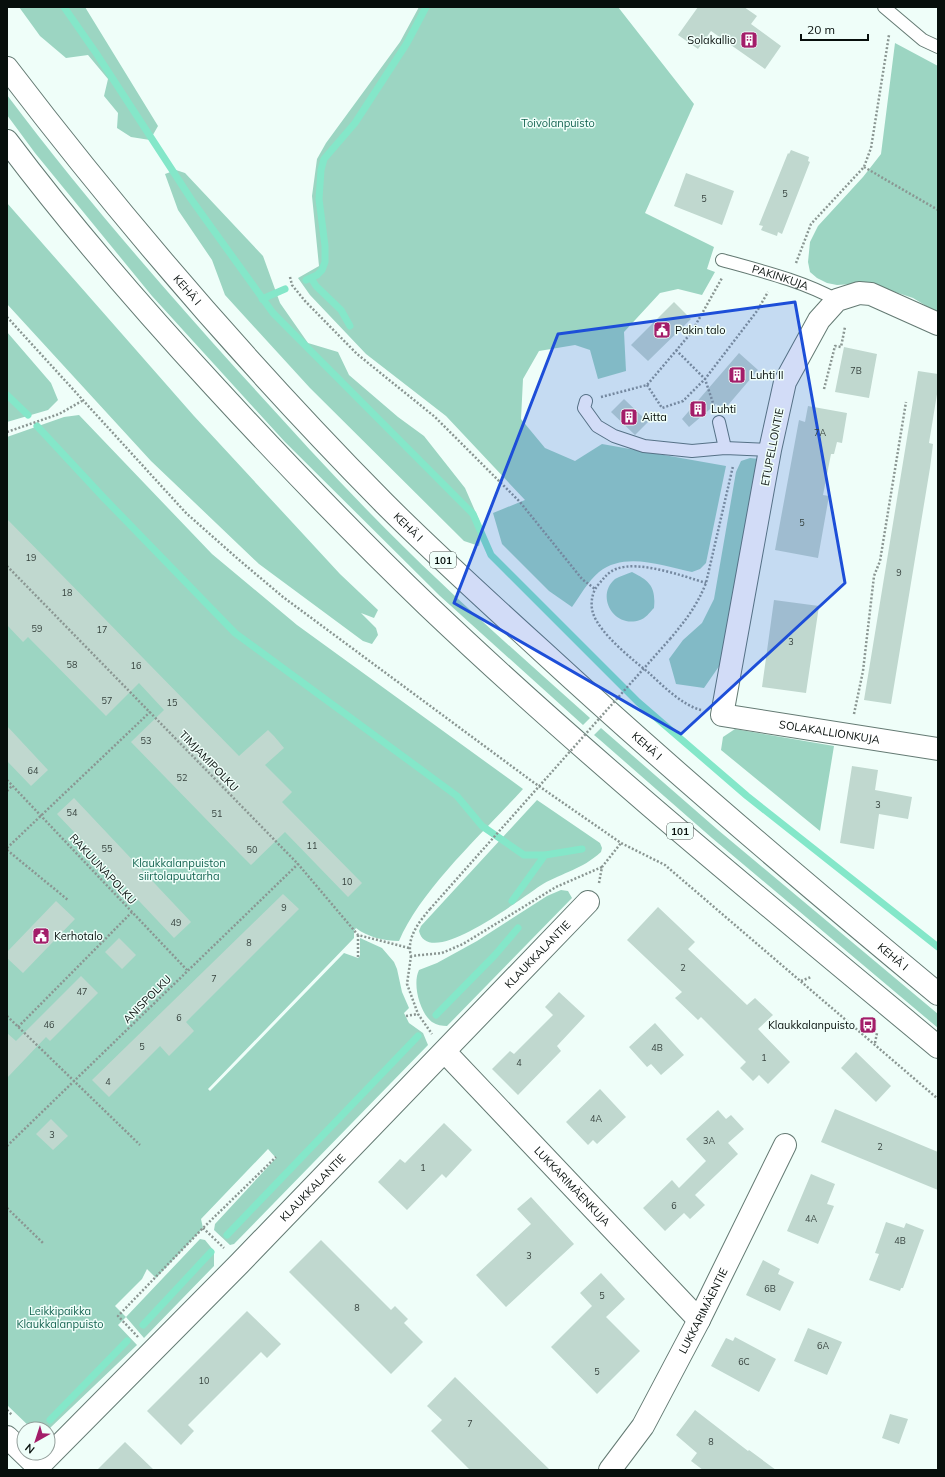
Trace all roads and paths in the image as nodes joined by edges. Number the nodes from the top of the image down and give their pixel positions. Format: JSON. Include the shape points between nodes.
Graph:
{"nodes":[{"id":1,"x":888,"y":10,"type":"edge"},
{"id":2,"x":938,"y":47,"type":"edge"},
{"id":3,"x":7,"y":68,"type":"edge"},
{"id":4,"x":7,"y":141,"type":"edge"},
{"id":5,"x":864,"y":167,"type":"junction"},
{"id":6,"x":938,"y":210,"type":"edge"},
{"id":7,"x":727,"y":261,"type":"joint"},
{"id":8,"x":778,"y":276,"type":"junction"},
{"id":9,"x":290,"y":277,"type":"dead end"},
{"id":10,"x":790,"y":279,"type":"junction"},
{"id":11,"x":837,"y":300,"type":"junction"},
{"id":12,"x":7,"y":317,"type":"edge"},
{"id":13,"x":845,"y":324,"type":"dead end"},
{"id":14,"x":938,"y":324,"type":"edge"},
{"id":15,"x":676,"y":350,"type":"junction"},
{"id":16,"x":705,"y":379,"type":"junction"},
{"id":17,"x":647,"y":385,"type":"junction"},
{"id":18,"x":824,"y":390,"type":"dead end"},
{"id":19,"x":82,"y":401,"type":"junction"},
{"id":20,"x":586,"y":401,"type":"joint"},
{"id":21,"x":906,"y":402,"type":"dead end"},
{"id":22,"x":718,"y":422,"type":"joint"},
{"id":23,"x":7,"y":432,"type":"edge"},
{"id":24,"x":725,"y":448,"type":"junction"},
{"id":25,"x":740,"y":448,"type":"junction"},
{"id":26,"x":770,"y":450,"type":"junction"},
{"id":27,"x":7,"y":566,"type":"edge"},
{"id":28,"x":706,"y":584,"type":"junction"},
{"id":29,"x":595,"y":589,"type":"junction"},
{"id":30,"x":150,"y":712,"type":"junction"},
{"id":31,"x":722,"y":715,"type":"junction"},
{"id":32,"x":850,"y":735,"type":"junction"},
{"id":33,"x":938,"y":749,"type":"edge"},
{"id":34,"x":7,"y":780,"type":"edge"},
{"id":35,"x":12,"y":786,"type":"junction"},
{"id":36,"x":7,"y":791,"type":"edge"},
{"id":37,"x":42,"y":816,"type":"junction"},
{"id":38,"x":621,"y":843,"type":"junction"},
{"id":39,"x":7,"y":849,"type":"edge"},
{"id":40,"x":298,"y":864,"type":"junction"},
{"id":41,"x":602,"y":867,"type":"junction"},
{"id":42,"x":68,"y":900,"type":"dead end"},
{"id":43,"x":588,"y":902,"type":"joint"},
{"id":44,"x":132,"y":912,"type":"junction"},
{"id":45,"x":358,"y":935,"type":"junction"},
{"id":46,"x":409,"y":948,"type":"junction"},
{"id":47,"x":411,"y":956,"type":"junction"},
{"id":48,"x":358,"y":958,"type":"dead end"},
{"id":49,"x":187,"y":970,"type":"junction"},
{"id":50,"x":811,"y":977,"type":"dead end"},
{"id":51,"x":801,"y":981,"type":"junction"},
{"id":52,"x":938,"y":994,"type":"edge"},
{"id":53,"x":418,"y":1014,"type":"junction"},
{"id":54,"x":7,"y":1016,"type":"edge"},
{"id":55,"x":406,"y":1016,"type":"dead end"},
{"id":56,"x":18,"y":1027,"type":"junction"},
{"id":57,"x":877,"y":1033,"type":"dead end"},
{"id":58,"x":875,"y":1043,"type":"junction"},
{"id":59,"x":938,"y":1047,"type":"edge"},
{"id":60,"x":445,"y":1052,"type":"junction"},
{"id":61,"x":74,"y":1082,"type":"junction"},
{"id":62,"x":938,"y":1099,"type":"edge"},
{"id":63,"x":140,"y":1145,"type":"dead end"},
{"id":64,"x":785,"y":1145,"type":"dead end"},
{"id":65,"x":7,"y":1146,"type":"edge"},
{"id":66,"x":276,"y":1158,"type":"dead end"},
{"id":67,"x":7,"y":1208,"type":"edge"},
{"id":68,"x":203,"y":1228,"type":"junction"},
{"id":69,"x":44,"y":1244,"type":"dead end"},
{"id":70,"x":240,"y":1263,"type":"junction"},
{"id":71,"x":699,"y":1320,"type":"junction"},
{"id":72,"x":152,"y":1352,"type":"junction"},
{"id":73,"x":7,"y":1437,"type":"edge"},
{"id":74,"x":36,"y":1469,"type":"edge"},
{"id":75,"x":610,"y":1470,"type":"edge"}],
"edges":[{"from":1,"to":2,"type":"lane","via":[[923,40]]},
{"from":1,"to":5,"type":"path","via":[[871,148]]},
{"from":3,"to":52,"type":"main road","name":"KEHÄ I","number":"101","via":[[58,135],[175,276],[385,504],[620,723],[740,828]]},
{"from":4,"to":59,"type":"main road","number":"101","via":[[141,307],[275,452],[430,607],[589,752]]},
{"from":5,"to":6,"type":"path"},
{"from":5,"to":10,"type":"path","via":[[810,224]]},
{"from":7,"to":8,"type":"lane","name":"PAKINKUJA"},
{"from":7,"to":15,"type":"path","via":[[691,332]]},
{"from":8,"to":10,"type":"lane","name":"PAKINKUJA"},
{"from":8,"to":16,"type":"path","via":[[757,311]]},
{"from":9,"to":29,"type":"path","via":[[292,285],[305,301],[357,354],[435,417],[520,502],[582,578]]},
{"from":10,"to":11,"type":"lane","name":"PAKINKUJA"},
{"from":11,"to":14,"type":"main road","name":"ETUPELLONTIE","via":[[859,292],[871,294]]},
{"from":11,"to":26,"type":"main road","name":"ETUPELLONTIE","via":[[819,320],[785,382]]},
{"from":12,"to":19,"type":"path"},
{"from":13,"to":18,"type":"path","via":[[841,347],[835,346]]},
{"from":15,"to":16,"type":"path"},
{"from":15,"to":17,"type":"path"},
{"from":16,"to":17,"type":"path","via":[[683,401],[662,408]]},
{"from":16,"to":22,"type":"path"},
{"from":17,"to":20,"type":"path"},
{"from":19,"to":23,"type":"path","via":[[59,414]]},
{"from":19,"to":38,"type":"path","via":[[186,513],[283,597],[533,782]]},
{"from":20,"to":24,"type":"lane","via":[[584,408],[597,426],[614,436],[644,446],[692,451]]},
{"from":21,"to":32,"type":"path","via":[[880,561],[874,576],[863,671]]},
{"from":22,"to":24,"type":"lane"},
{"from":24,"to":25,"type":"lane"},
{"from":25,"to":26,"type":"lane"},
{"from":25,"to":28,"type":"path","via":[[732,468]]},
{"from":26,"to":31,"type":"main road","name":"ETUPELLONTIE"},
{"from":27,"to":30,"type":"path","name":"TIMJAMIPOLKU"},
{"from":28,"to":29,"type":"path","via":[[682,576],[634,567],[617,568],[608,573]]},
{"from":28,"to":46,"type":"path","bridge":true,"via":[[692,614],[416,926]]},
{"from":29,"to":31,"type":"path","via":[[592,613],[621,649],[662,685],[694,708]]},
{"from":30,"to":37,"type":"path"},
{"from":30,"to":40,"type":"path","name":"TIMJAMIPOLKU"},
{"from":31,"to":32,"type":"main road","name":"SOLAKALLIONKUJA"},
{"from":32,"to":33,"type":"main road","name":"SOLAKALLIONKUJA"},
{"from":34,"to":35,"type":"path","name":"RAKUUNAPOLKU"},
{"from":35,"to":36,"type":"path"},
{"from":35,"to":37,"type":"path","name":"RAKUUNAPOLKU"},
{"from":37,"to":39,"type":"path"},
{"from":37,"to":44,"type":"path","name":"RAKUUNAPOLKU"},
{"from":38,"to":41,"type":"path"},
{"from":38,"to":51,"type":"path","via":[[666,865]]},
{"from":39,"to":42,"type":"path"},
{"from":40,"to":45,"type":"path","name":"TIMJAMIPOLKU"},
{"from":40,"to":49,"type":"path","name":"ANISPOLKU"},
{"from":41,"to":43,"type":"path","via":[[598,889]]},
{"from":41,"to":47,"type":"path","via":[[556,887],[463,944],[442,953]]},
{"from":43,"to":60,"type":"main road","name":"KLAUKKALANTIE"},
{"from":44,"to":49,"type":"path","name":"RAKUUNAPOLKU"},
{"from":44,"to":56,"type":"path"},
{"from":45,"to":46,"type":"path"},
{"from":45,"to":48,"type":"path"},
{"from":46,"to":47,"type":"path"},
{"from":47,"to":53,"type":"path","via":[[407,984]]},
{"from":49,"to":61,"type":"path","name":"ANISPOLKU"},
{"from":50,"to":51,"type":"path"},
{"from":51,"to":58,"type":"path"},
{"from":53,"to":55,"type":"path"},
{"from":53,"to":60,"type":"path"},
{"from":54,"to":56,"type":"path"},
{"from":56,"to":61,"type":"path"},
{"from":57,"to":58,"type":"path"},
{"from":58,"to":62,"type":"path"},
{"from":60,"to":70,"type":"main road","name":"KLAUKKALANTIE"},
{"from":60,"to":71,"type":"main road","name":"LUKKARIMÄENKUJA"},
{"from":61,"to":63,"type":"path"},
{"from":61,"to":65,"type":"path","name":"ANISPOLKU"},
{"from":64,"to":71,"type":"main road","name":"LUKKARIMÄENTIE"},
{"from":66,"to":68,"type":"path"},
{"from":67,"to":69,"type":"path"},
{"from":68,"to":70,"type":"path"},
{"from":68,"to":72,"type":"path","via":[[118,1316]]},
{"from":70,"to":72,"type":"main road","name":"KLAUKKALANTIE"},
{"from":71,"to":75,"type":"main road","name":"LUKKARIMÄENTIE","via":[[643,1426]]},
{"from":72,"to":74,"type":"main road","name":"KLAUKKALANTIE"},
{"from":73,"to":74,"type":"main road"}]}
